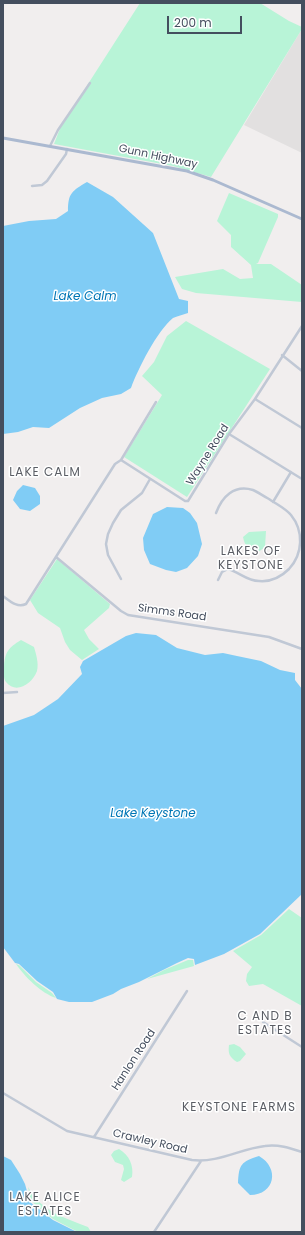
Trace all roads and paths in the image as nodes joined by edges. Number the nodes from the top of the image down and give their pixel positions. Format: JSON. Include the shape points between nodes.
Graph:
{"nodes":[{"id":1,"x":90,"y":83,"type":"dead end"},
{"id":2,"x":3,"y":138,"type":"edge"},
{"id":3,"x":50,"y":146,"type":"junction"},
{"id":4,"x":67,"y":149,"type":"junction"},
{"id":5,"x":32,"y":186,"type":"dead end"},
{"id":6,"x":302,"y":219,"type":"edge"},
{"id":7,"x":302,"y":326,"type":"edge"},
{"id":8,"x":282,"y":355,"type":"junction"},
{"id":9,"x":302,"y":370,"type":"edge"},
{"id":10,"x":255,"y":399,"type":"junction"},
{"id":11,"x":156,"y":402,"type":"dead end"},
{"id":12,"x":302,"y":428,"type":"edge"},
{"id":13,"x":229,"y":434,"type":"junction"},
{"id":14,"x":121,"y":460,"type":"junction"},
{"id":15,"x":291,"y":472,"type":"junction"},
{"id":16,"x":150,"y":479,"type":"junction"},
{"id":17,"x":302,"y":479,"type":"edge"},
{"id":18,"x":273,"y":502,"type":"junction"},
{"id":19,"x":216,"y":513,"type":"dead end"},
{"id":20,"x":56,"y":557,"type":"junction"},
{"id":21,"x":121,"y":579,"type":"dead end"},
{"id":22,"x":218,"y":580,"type":"dead end"},
{"id":23,"x":3,"y":596,"type":"edge"},
{"id":24,"x":302,"y":649,"type":"edge"},
{"id":25,"x":17,"y":692,"type":"dead end"},
{"id":26,"x":3,"y":693,"type":"edge"},
{"id":27,"x":187,"y":991,"type":"dead end"},
{"id":28,"x":263,"y":1022,"type":"dead end"},
{"id":29,"x":302,"y":1047,"type":"edge"},
{"id":30,"x":3,"y":1093,"type":"edge"},
{"id":31,"x":93,"y":1138,"type":"junction"},
{"id":32,"x":302,"y":1152,"type":"edge"},
{"id":33,"x":201,"y":1161,"type":"junction"},
{"id":34,"x":154,"y":1232,"type":"edge"}],
"edges":[{"from":1,"to":3,"type":"street"},
{"from":2,"to":3,"type":"main road","name":"Gunn Highway"},
{"from":3,"to":4,"type":"main road","name":"Gunn Highway"},
{"from":4,"to":5,"type":"street","via":[[47,181],[42,185]]},
{"from":4,"to":6,"type":"main road","name":"Gunn Highway","via":[[191,172]]},
{"from":7,"to":8,"type":"street","name":"Wayne Road"},
{"from":8,"to":9,"type":"street"},
{"from":8,"to":10,"type":"street","name":"Wayne Road"},
{"from":10,"to":12,"type":"street"},
{"from":10,"to":13,"type":"street","name":"Wayne Road"},
{"from":11,"to":14,"type":"street"},
{"from":13,"to":15,"type":"street"},
{"from":13,"to":16,"type":"street","name":"Wayne Road","via":[[188,501]]},
{"from":14,"to":16,"type":"street","name":"Wayne Road"},
{"from":14,"to":20,"type":"street","via":[[115,464]]},
{"from":15,"to":17,"type":"street"},
{"from":15,"to":18,"type":"street"},
{"from":16,"to":21,"type":"street","via":[[142,493],[122,510],[108,534],[108,555]]},
{"from":18,"to":19,"type":"street","via":[[254,490],[239,489],[225,496]]},
{"from":18,"to":22,"type":"street","via":[[290,515],[299,530],[300,549],[292,565],[282,575],[268,581],[252,580],[228,569],[222,572]]},
{"from":20,"to":23,"type":"street","via":[[26,604],[18,605]]},
{"from":20,"to":24,"type":"street","name":"Simms Road","via":[[128,615],[269,636]]},
{"from":25,"to":26,"type":"street"},
{"from":27,"to":31,"type":"street","name":"Hanlon Road"},
{"from":28,"to":29,"type":"street"},
{"from":30,"to":31,"type":"street","name":"Crawley Road","via":[[67,1131]]},
{"from":31,"to":33,"type":"street","name":"Crawley Road"},
{"from":32,"to":33,"type":"street","name":"Crawley Road","via":[[267,1146],[216,1160]]},
{"from":33,"to":34,"type":"street"}]}
